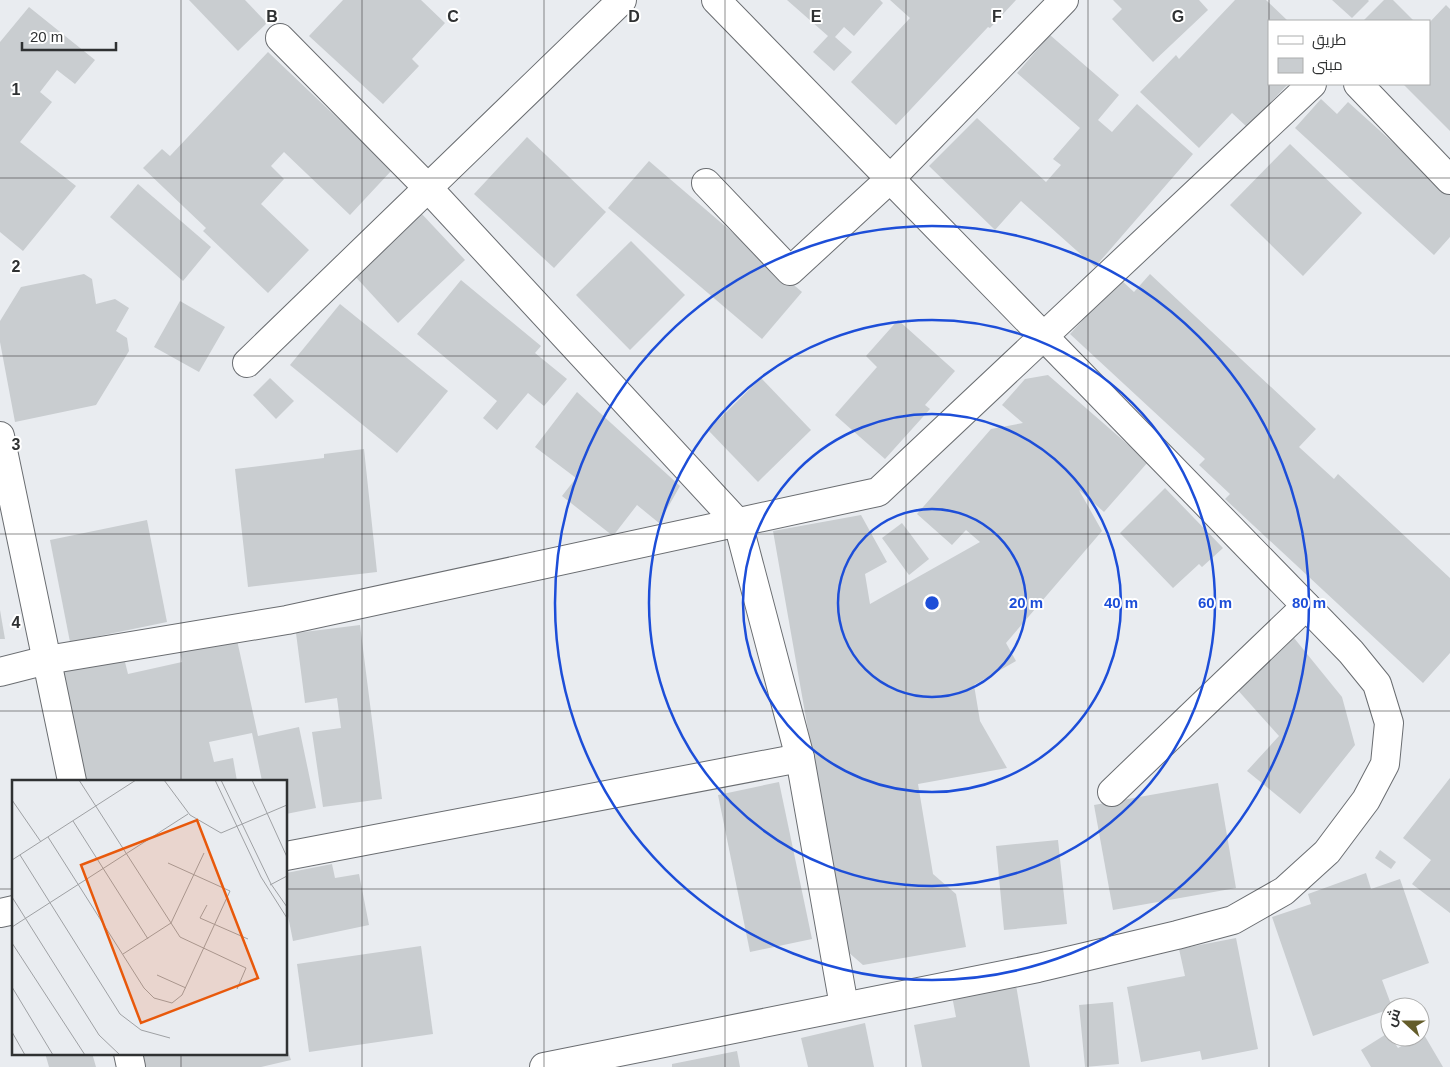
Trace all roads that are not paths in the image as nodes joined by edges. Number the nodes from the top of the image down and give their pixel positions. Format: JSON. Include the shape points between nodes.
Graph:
{"nodes":[{"id":1,"x":622,"y":0,"type":"edge"},
{"id":2,"x":716,"y":0,"type":"edge"},
{"id":3,"x":1064,"y":0,"type":"edge"},
{"id":4,"x":280,"y":38,"type":"dead end"},
{"id":5,"x":1311,"y":85,"type":"edge"},
{"id":6,"x":1359,"y":85,"type":"edge"},
{"id":7,"x":891,"y":178,"type":"junction"},
{"id":8,"x":1450,"y":180,"type":"edge"},
{"id":9,"x":706,"y":182,"type":"dead end"},
{"id":10,"x":428,"y":188,"type":"junction"},
{"id":11,"x":1044,"y":335,"type":"junction"},
{"id":12,"x":248,"y":364,"type":"dead end"},
{"id":13,"x":0,"y":436,"type":"edge"},
{"id":14,"x":738,"y":523,"type":"junction"},
{"id":15,"x":1306,"y":606,"type":"junction"},
{"id":16,"x":47,"y":660,"type":"junction"},
{"id":17,"x":0,"y":672,"type":"edge"},
{"id":18,"x":800,"y":758,"type":"junction"},
{"id":19,"x":72,"y":780,"type":"edge"},
{"id":20,"x":1112,"y":792,"type":"dead end"},
{"id":21,"x":288,"y":856,"type":"edge"},
{"id":22,"x":844,"y":1006,"type":"junction"},
{"id":23,"x":128,"y":1054,"type":"edge"},
{"id":24,"x":131,"y":1067,"type":"edge"},
{"id":25,"x":544,"y":1067,"type":"edge"}],
"edges":[{"from":1,"to":10,"type":"street"},
{"from":2,"to":7,"type":"street"},
{"from":3,"to":7,"type":"street"},
{"from":4,"to":10,"type":"street"},
{"from":5,"to":11,"type":"street"},
{"from":6,"to":8,"type":"street"},
{"from":7,"to":9,"type":"street","via":[[790,271]]},
{"from":7,"to":11,"type":"street"},
{"from":10,"to":12,"type":"street"},
{"from":10,"to":14,"type":"street"},
{"from":11,"to":14,"type":"street","via":[[878,492]]},
{"from":11,"to":15,"type":"street"},
{"from":13,"to":16,"type":"street"},
{"from":14,"to":16,"type":"street","via":[[287,620]]},
{"from":14,"to":18,"type":"street"},
{"from":15,"to":20,"type":"street"},
{"from":15,"to":22,"type":"street","via":[[1377,684],[1388,723],[1385,764],[1366,800],[1327,852],[1284,891],[1233,920],[1177,935],[1038,968]]},
{"from":16,"to":17,"type":"street"},
{"from":16,"to":19,"type":"street"},
{"from":18,"to":21,"type":"street"},
{"from":18,"to":22,"type":"street"},
{"from":22,"to":25,"type":"street"},
{"from":23,"to":24,"type":"street"}]}
